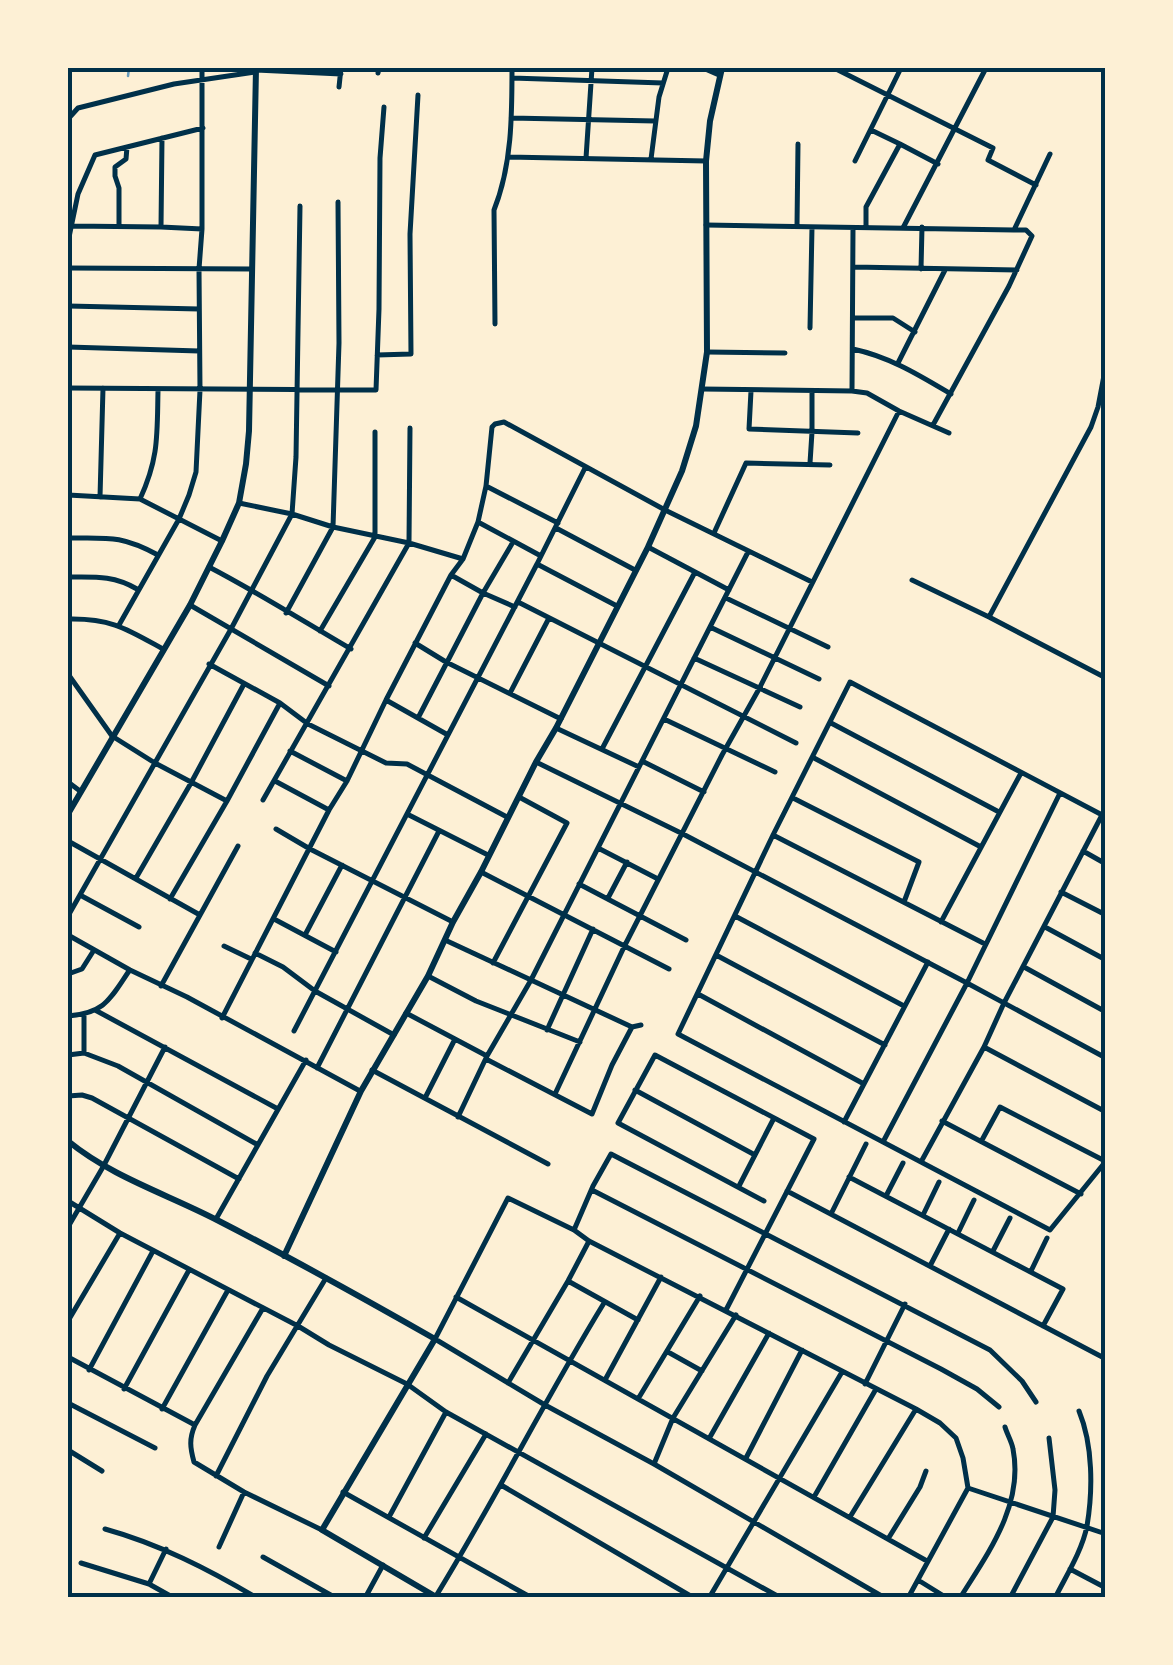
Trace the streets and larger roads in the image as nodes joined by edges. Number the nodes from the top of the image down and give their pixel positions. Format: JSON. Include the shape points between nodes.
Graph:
{"nodes":[{"id":1,"x":202,"y":68,"type":"edge"},
{"id":2,"x":512,"y":68,"type":"edge"},
{"id":3,"x":592,"y":68,"type":"edge"},
{"id":4,"x":668,"y":68,"type":"edge"},
{"id":5,"x":703,"y":68,"type":"edge"},
{"id":6,"x":834,"y":68,"type":"edge"},
{"id":7,"x":902,"y":68,"type":"edge"},
{"id":8,"x":986,"y":68,"type":"edge"},
{"id":9,"x":255,"y":70,"type":"edge"},
{"id":10,"x":303,"y":70,"type":"edge"},
{"id":11,"x":341,"y":71,"type":"edge"},
{"id":12,"x":721,"y":71,"type":"edge"},
{"id":13,"x":512,"y":78,"type":"junction"},
{"id":14,"x":202,"y":80,"type":"junction"},
{"id":15,"x":591,"y":80,"type":"junction"},
{"id":16,"x":662,"y":83,"type":"junction"},
{"id":17,"x":339,"y":87,"type":"dead end"},
{"id":18,"x":418,"y":95,"type":"dead end"},
{"id":19,"x":888,"y":96,"type":"junction"},
{"id":20,"x":384,"y":107,"type":"dead end"},
{"id":21,"x":511,"y":118,"type":"junction"},
{"id":22,"x":68,"y":119,"type":"edge"},
{"id":23,"x":588,"y":120,"type":"junction"},
{"id":24,"x":655,"y":121,"type":"junction"},
{"id":25,"x":203,"y":128,"type":"junction"},
{"id":26,"x":871,"y":130,"type":"junction"},
{"id":27,"x":955,"y":130,"type":"junction"},
{"id":28,"x":162,"y":138,"type":"junction"},
{"id":29,"x":798,"y":144,"type":"dead end"},
{"id":30,"x":900,"y":144,"type":"junction"},
{"id":31,"x":127,"y":147,"type":"junction"},
{"id":32,"x":1050,"y":154,"type":"dead end"},
{"id":33,"x":508,"y":157,"type":"junction"},
{"id":34,"x":586,"y":158,"type":"junction"},
{"id":35,"x":651,"y":159,"type":"junction"},
{"id":36,"x":706,"y":161,"type":"junction"},
{"id":37,"x":855,"y":161,"type":"dead end"},
{"id":38,"x":938,"y":164,"type":"junction"},
{"id":39,"x":1036,"y":185,"type":"junction"},
{"id":40,"x":338,"y":202,"type":"dead end"},
{"id":41,"x":300,"y":206,"type":"dead end"},
{"id":42,"x":706,"y":225,"type":"junction"},
{"id":43,"x":70,"y":226,"type":"junction"},
{"id":44,"x":119,"y":226,"type":"junction"},
{"id":45,"x":161,"y":226,"type":"junction"},
{"id":46,"x":797,"y":226,"type":"junction"},
{"id":47,"x":812,"y":226,"type":"junction"},
{"id":48,"x":904,"y":226,"type":"junction"},
{"id":49,"x":866,"y":227,"type":"junction"},
{"id":50,"x":922,"y":227,"type":"junction"},
{"id":51,"x":853,"y":228,"type":"junction"},
{"id":52,"x":202,"y":230,"type":"junction"},
{"id":53,"x":1014,"y":230,"type":"junction"},
{"id":54,"x":68,"y":242,"type":"edge"},
{"id":55,"x":853,"y":267,"type":"junction"},
{"id":56,"x":68,"y":268,"type":"edge"},
{"id":57,"x":198,"y":269,"type":"junction"},
{"id":58,"x":252,"y":269,"type":"junction"},
{"id":59,"x":921,"y":269,"type":"junction"},
{"id":60,"x":945,"y":270,"type":"junction"},
{"id":61,"x":1017,"y":270,"type":"junction"},
{"id":62,"x":68,"y":306,"type":"edge"},
{"id":63,"x":200,"y":309,"type":"junction"},
{"id":64,"x":853,"y":318,"type":"junction"},
{"id":65,"x":495,"y":324,"type":"dead end"},
{"id":66,"x":810,"y":328,"type":"dead end"},
{"id":67,"x":914,"y":332,"type":"junction"},
{"id":68,"x":68,"y":348,"type":"edge"},
{"id":69,"x":853,"y":349,"type":"junction"},
{"id":70,"x":199,"y":351,"type":"junction"},
{"id":71,"x":707,"y":352,"type":"junction"},
{"id":72,"x":785,"y":352,"type":"dead end"},
{"id":73,"x":377,"y":355,"type":"junction"},
{"id":74,"x":898,"y":363,"type":"junction"},
{"id":75,"x":1106,"y":365,"type":"edge"},
{"id":76,"x":68,"y":388,"type":"edge"},
{"id":77,"x":103,"y":388,"type":"junction"},
{"id":78,"x":297,"y":388,"type":"junction"},
{"id":79,"x":702,"y":389,"type":"junction"},
{"id":80,"x":158,"y":390,"type":"junction"},
{"id":81,"x":200,"y":390,"type":"junction"},
{"id":82,"x":250,"y":390,"type":"junction"},
{"id":83,"x":338,"y":390,"type":"junction"},
{"id":84,"x":751,"y":391,"type":"junction"},
{"id":85,"x":812,"y":391,"type":"junction"},
{"id":86,"x":852,"y":391,"type":"junction"},
{"id":87,"x":951,"y":394,"type":"junction"},
{"id":88,"x":899,"y":411,"type":"junction"},
{"id":89,"x":933,"y":426,"type":"junction"},
{"id":90,"x":410,"y":428,"type":"dead end"},
{"id":91,"x":375,"y":432,"type":"dead end"},
{"id":92,"x":812,"y":432,"type":"junction"},
{"id":93,"x":858,"y":433,"type":"dead end"},
{"id":94,"x":948,"y":433,"type":"dead end"},
{"id":95,"x":810,"y":464,"type":"junction"},
{"id":96,"x":830,"y":465,"type":"dead end"},
{"id":97,"x":585,"y":468,"type":"junction"},
{"id":98,"x":486,"y":486,"type":"junction"},
{"id":99,"x":68,"y":495,"type":"edge"},
{"id":100,"x":100,"y":497,"type":"junction"},
{"id":101,"x":140,"y":499,"type":"junction"},
{"id":102,"x":239,"y":503,"type":"junction"},
{"id":103,"x":665,"y":510,"type":"junction"},
{"id":104,"x":292,"y":514,"type":"junction"},
{"id":105,"x":179,"y":518,"type":"junction"},
{"id":106,"x":478,"y":522,"type":"junction"},
{"id":107,"x":557,"y":526,"type":"junction"},
{"id":108,"x":333,"y":527,"type":"junction"},
{"id":109,"x":713,"y":534,"type":"junction"},
{"id":110,"x":376,"y":536,"type":"junction"},
{"id":111,"x":68,"y":538,"type":"edge"},
{"id":112,"x":222,"y":542,"type":"junction"},
{"id":113,"x":514,"y":542,"type":"junction"},
{"id":114,"x":409,"y":544,"type":"junction"},
{"id":115,"x":648,"y":547,"type":"junction"},
{"id":116,"x":748,"y":552,"type":"junction"},
{"id":117,"x":158,"y":555,"type":"junction"},
{"id":118,"x":541,"y":556,"type":"junction"},
{"id":119,"x":463,"y":559,"type":"junction"},
{"id":120,"x":537,"y":564,"type":"junction"},
{"id":121,"x":208,"y":566,"type":"junction"},
{"id":122,"x":635,"y":570,"type":"junction"},
{"id":123,"x":695,"y":572,"type":"junction"},
{"id":124,"x":451,"y":575,"type":"junction"},
{"id":125,"x":68,"y":577,"type":"edge"},
{"id":126,"x":912,"y":580,"type":"dead end"},
{"id":127,"x":812,"y":582,"type":"junction"},
{"id":128,"x":138,"y":589,"type":"junction"},
{"id":129,"x":252,"y":590,"type":"junction"},
{"id":130,"x":730,"y":590,"type":"junction"},
{"id":131,"x":483,"y":593,"type":"junction"},
{"id":132,"x":726,"y":598,"type":"junction"},
{"id":133,"x":190,"y":605,"type":"junction"},
{"id":134,"x":516,"y":605,"type":"junction"},
{"id":135,"x":617,"y":606,"type":"junction"},
{"id":136,"x":286,"y":613,"type":"junction"},
{"id":137,"x":989,"y":617,"type":"junction"},
{"id":138,"x":549,"y":618,"type":"junction"},
{"id":139,"x":68,"y":619,"type":"edge"},
{"id":140,"x":120,"y":625,"type":"junction"},
{"id":141,"x":710,"y":627,"type":"junction"},
{"id":142,"x":231,"y":629,"type":"junction"},
{"id":143,"x":788,"y":629,"type":"junction"},
{"id":144,"x":320,"y":631,"type":"junction"},
{"id":145,"x":415,"y":643,"type":"junction"},
{"id":146,"x":598,"y":644,"type":"junction"},
{"id":147,"x":828,"y":646,"type":"dead end"},
{"id":148,"x":163,"y":649,"type":"junction"},
{"id":149,"x":351,"y":649,"type":"junction"},
{"id":150,"x":694,"y":658,"type":"junction"},
{"id":151,"x":775,"y":658,"type":"junction"},
{"id":152,"x":446,"y":662,"type":"junction"},
{"id":153,"x":210,"y":664,"type":"junction"},
{"id":154,"x":646,"y":666,"type":"junction"},
{"id":155,"x":68,"y":674,"type":"edge"},
{"id":156,"x":478,"y":676,"type":"junction"},
{"id":157,"x":1106,"y":678,"type":"edge"},
{"id":158,"x":819,"y":679,"type":"dead end"},
{"id":159,"x":244,"y":684,"type":"junction"},
{"id":160,"x":682,"y":684,"type":"junction"},
{"id":161,"x":329,"y":686,"type":"junction"},
{"id":162,"x":759,"y":688,"type":"junction"},
{"id":163,"x":510,"y":693,"type":"junction"},
{"id":164,"x":386,"y":700,"type":"junction"},
{"id":165,"x":280,"y":703,"type":"junction"},
{"id":166,"x":800,"y":707,"type":"dead end"},
{"id":167,"x":418,"y":718,"type":"junction"},
{"id":168,"x":744,"y":718,"type":"junction"},
{"id":169,"x":561,"y":719,"type":"junction"},
{"id":170,"x":664,"y":719,"type":"junction"},
{"id":171,"x":831,"y":723,"type":"junction"},
{"id":172,"x":308,"y":724,"type":"junction"},
{"id":173,"x":556,"y":728,"type":"junction"},
{"id":174,"x":448,"y":735,"type":"junction"},
{"id":175,"x":112,"y":736,"type":"junction"},
{"id":176,"x":796,"y":743,"type":"dead end"},
{"id":177,"x":726,"y":748,"type":"junction"},
{"id":178,"x":602,"y":749,"type":"junction"},
{"id":179,"x":362,"y":750,"type":"junction"},
{"id":180,"x":290,"y":751,"type":"junction"},
{"id":181,"x":814,"y":758,"type":"junction"},
{"id":182,"x":536,"y":762,"type":"junction"},
{"id":183,"x":155,"y":763,"type":"junction"},
{"id":184,"x":641,"y":764,"type":"junction"},
{"id":185,"x":775,"y":772,"type":"dead end"},
{"id":186,"x":1021,"y":773,"type":"junction"},
{"id":187,"x":428,"y":774,"type":"junction"},
{"id":188,"x":275,"y":781,"type":"junction"},
{"id":189,"x":347,"y":781,"type":"junction"},
{"id":190,"x":68,"y":782,"type":"edge"},
{"id":191,"x":191,"y":783,"type":"junction"},
{"id":192,"x":80,"y":791,"type":"junction"},
{"id":193,"x":704,"y":792,"type":"junction"},
{"id":194,"x":1060,"y":793,"type":"junction"},
{"id":195,"x":519,"y":797,"type":"junction"},
{"id":196,"x":793,"y":798,"type":"junction"},
{"id":197,"x":264,"y":800,"type":"dead end"},
{"id":198,"x":227,"y":801,"type":"junction"},
{"id":199,"x":619,"y":804,"type":"junction"},
{"id":200,"x":329,"y":810,"type":"junction"},
{"id":201,"x":999,"y":812,"type":"junction"},
{"id":202,"x":68,"y":814,"type":"edge"},
{"id":203,"x":407,"y":814,"type":"junction"},
{"id":204,"x":1104,"y":816,"type":"edge"},
{"id":205,"x":509,"y":818,"type":"junction"},
{"id":206,"x":276,"y":829,"type":"dead end"},
{"id":207,"x":439,"y":831,"type":"junction"},
{"id":208,"x":683,"y":834,"type":"junction"},
{"id":209,"x":774,"y":835,"type":"junction"},
{"id":210,"x":68,"y":841,"type":"edge"},
{"id":211,"x":238,"y":846,"type":"dead end"},
{"id":212,"x":981,"y":847,"type":"junction"},
{"id":213,"x":598,"y":848,"type":"junction"},
{"id":214,"x":310,"y":849,"type":"junction"},
{"id":215,"x":1083,"y":851,"type":"junction"},
{"id":216,"x":488,"y":855,"type":"junction"},
{"id":217,"x":99,"y":860,"type":"junction"},
{"id":218,"x":626,"y":862,"type":"junction"},
{"id":219,"x":1106,"y":864,"type":"edge"},
{"id":220,"x":342,"y":865,"type":"junction"},
{"id":221,"x":481,"y":872,"type":"junction"},
{"id":222,"x":756,"y":874,"type":"junction"},
{"id":223,"x":136,"y":878,"type":"junction"},
{"id":224,"x":659,"y":879,"type":"junction"},
{"id":225,"x":374,"y":880,"type":"junction"},
{"id":226,"x":580,"y":884,"type":"junction"},
{"id":227,"x":1062,"y":892,"type":"junction"},
{"id":228,"x":80,"y":896,"type":"junction"},
{"id":229,"x":406,"y":897,"type":"junction"},
{"id":230,"x":528,"y":897,"type":"junction"},
{"id":231,"x":608,"y":898,"type":"junction"},
{"id":232,"x":170,"y":899,"type":"junction"},
{"id":233,"x":904,"y":902,"type":"junction"},
{"id":234,"x":564,"y":914,"type":"junction"},
{"id":235,"x":200,"y":915,"type":"junction"},
{"id":236,"x":1106,"y":915,"type":"edge"},
{"id":237,"x":68,"y":916,"type":"edge"},
{"id":238,"x":735,"y":916,"type":"junction"},
{"id":239,"x":640,"y":917,"type":"junction"},
{"id":240,"x":274,"y":919,"type":"junction"},
{"id":241,"x":453,"y":922,"type":"junction"},
{"id":242,"x":941,"y":922,"type":"junction"},
{"id":243,"x":139,"y":926,"type":"dead end"},
{"id":244,"x":1045,"y":926,"type":"junction"},
{"id":245,"x":593,"y":929,"type":"junction"},
{"id":246,"x":68,"y":935,"type":"edge"},
{"id":247,"x":305,"y":935,"type":"junction"},
{"id":248,"x":445,"y":940,"type":"junction"},
{"id":249,"x":686,"y":940,"type":"dead end"},
{"id":250,"x":986,"y":944,"type":"junction"},
{"id":251,"x":224,"y":946,"type":"dead end"},
{"id":252,"x":624,"y":947,"type":"junction"},
{"id":253,"x":94,"y":950,"type":"junction"},
{"id":254,"x":336,"y":952,"type":"junction"},
{"id":255,"x":716,"y":955,"type":"junction"},
{"id":256,"x":253,"y":956,"type":"junction"},
{"id":257,"x":1106,"y":960,"type":"edge"},
{"id":258,"x":928,"y":962,"type":"junction"},
{"id":259,"x":493,"y":963,"type":"junction"},
{"id":260,"x":1024,"y":967,"type":"junction"},
{"id":261,"x":669,"y":969,"type":"dead end"},
{"id":262,"x":130,"y":970,"type":"junction"},
{"id":263,"x":68,"y":974,"type":"edge"},
{"id":264,"x":428,"y":976,"type":"junction"},
{"id":265,"x":531,"y":980,"type":"junction"},
{"id":266,"x":967,"y":983,"type":"junction"},
{"id":267,"x":162,"y":986,"type":"junction"},
{"id":268,"x":315,"y":990,"type":"junction"},
{"id":269,"x":562,"y":993,"type":"junction"},
{"id":270,"x":698,"y":994,"type":"junction"},
{"id":271,"x":1004,"y":1004,"type":"junction"},
{"id":272,"x":904,"y":1006,"type":"junction"},
{"id":273,"x":348,"y":1008,"type":"junction"},
{"id":274,"x":594,"y":1008,"type":"junction"},
{"id":275,"x":95,"y":1010,"type":"junction"},
{"id":276,"x":1106,"y":1012,"type":"edge"},
{"id":277,"x":406,"y":1013,"type":"junction"},
{"id":278,"x":84,"y":1015,"type":"junction"},
{"id":279,"x":68,"y":1016,"type":"edge"},
{"id":280,"x":512,"y":1016,"type":"junction"},
{"id":281,"x":222,"y":1018,"type":"junction"},
{"id":282,"x":641,"y":1024,"type":"dead end"},
{"id":283,"x":632,"y":1027,"type":"junction"},
{"id":284,"x":546,"y":1030,"type":"junction"},
{"id":285,"x":294,"y":1031,"type":"dead end"},
{"id":286,"x":394,"y":1035,"type":"junction"},
{"id":287,"x":456,"y":1038,"type":"junction"},
{"id":288,"x":580,"y":1042,"type":"junction"},
{"id":289,"x":885,"y":1045,"type":"junction"},
{"id":290,"x":165,"y":1046,"type":"junction"},
{"id":291,"x":984,"y":1047,"type":"junction"},
{"id":292,"x":68,"y":1054,"type":"edge"},
{"id":293,"x":84,"y":1054,"type":"junction"},
{"id":294,"x":487,"y":1057,"type":"junction"},
{"id":295,"x":1106,"y":1058,"type":"edge"},
{"id":296,"x":306,"y":1060,"type":"junction"},
{"id":297,"x":318,"y":1068,"type":"junction"},
{"id":298,"x":372,"y":1070,"type":"junction"},
{"id":299,"x":145,"y":1082,"type":"junction"},
{"id":300,"x":864,"y":1084,"type":"junction"},
{"id":301,"x":635,"y":1090,"type":"junction"},
{"id":302,"x":361,"y":1092,"type":"junction"},
{"id":303,"x":555,"y":1094,"type":"junction"},
{"id":304,"x":68,"y":1096,"type":"edge"},
{"id":305,"x":425,"y":1098,"type":"junction"},
{"id":306,"x":278,"y":1109,"type":"junction"},
{"id":307,"x":1106,"y":1112,"type":"edge"},
{"id":308,"x":458,"y":1117,"type":"junction"},
{"id":309,"x":127,"y":1118,"type":"junction"},
{"id":310,"x":774,"y":1118,"type":"junction"},
{"id":311,"x":942,"y":1121,"type":"junction"},
{"id":312,"x":844,"y":1122,"type":"junction"},
{"id":313,"x":68,"y":1140,"type":"edge"},
{"id":314,"x":982,"y":1140,"type":"junction"},
{"id":315,"x":884,"y":1142,"type":"junction"},
{"id":316,"x":866,"y":1144,"type":"dead end"},
{"id":317,"x":258,"y":1145,"type":"junction"},
{"id":318,"x":755,"y":1154,"type":"junction"},
{"id":319,"x":1106,"y":1161,"type":"edge"},
{"id":320,"x":921,"y":1162,"type":"junction"},
{"id":321,"x":903,"y":1163,"type":"dead end"},
{"id":322,"x":548,"y":1164,"type":"dead end"},
{"id":323,"x":103,"y":1167,"type":"junction"},
{"id":324,"x":849,"y":1177,"type":"junction"},
{"id":325,"x":239,"y":1179,"type":"junction"},
{"id":326,"x":939,"y":1182,"type":"dead end"},
{"id":327,"x":738,"y":1187,"type":"junction"},
{"id":328,"x":591,"y":1190,"type":"junction"},
{"id":329,"x":788,"y":1190,"type":"junction"},
{"id":330,"x":1081,"y":1194,"type":"junction"},
{"id":331,"x":886,"y":1196,"type":"junction"},
{"id":332,"x":974,"y":1200,"type":"dead end"},
{"id":333,"x":764,"y":1201,"type":"dead end"},
{"id":334,"x":68,"y":1202,"type":"edge"},
{"id":335,"x":79,"y":1210,"type":"junction"},
{"id":336,"x":831,"y":1213,"type":"junction"},
{"id":337,"x":922,"y":1216,"type":"junction"},
{"id":338,"x":1010,"y":1218,"type":"dead end"},
{"id":339,"x":216,"y":1219,"type":"junction"},
{"id":340,"x":68,"y":1227,"type":"edge"},
{"id":341,"x":949,"y":1229,"type":"junction"},
{"id":342,"x":574,"y":1230,"type":"junction"},
{"id":343,"x":120,"y":1233,"type":"junction"},
{"id":344,"x":765,"y":1234,"type":"junction"},
{"id":345,"x":958,"y":1234,"type":"junction"},
{"id":346,"x":1048,"y":1234,"type":"junction"},
{"id":347,"x":589,"y":1241,"type":"junction"},
{"id":348,"x":154,"y":1251,"type":"junction"},
{"id":349,"x":992,"y":1252,"type":"junction"},
{"id":350,"x":284,"y":1256,"type":"junction"},
{"id":351,"x":930,"y":1266,"type":"junction"},
{"id":352,"x":747,"y":1268,"type":"junction"},
{"id":353,"x":189,"y":1270,"type":"junction"},
{"id":354,"x":1030,"y":1272,"type":"junction"},
{"id":355,"x":326,"y":1277,"type":"junction"},
{"id":356,"x":662,"y":1277,"type":"junction"},
{"id":357,"x":568,"y":1281,"type":"junction"},
{"id":358,"x":228,"y":1290,"type":"junction"},
{"id":359,"x":700,"y":1296,"type":"junction"},
{"id":360,"x":456,"y":1297,"type":"junction"},
{"id":361,"x":604,"y":1303,"type":"junction"},
{"id":362,"x":905,"y":1304,"type":"junction"},
{"id":363,"x":263,"y":1308,"type":"junction"},
{"id":364,"x":726,"y":1310,"type":"junction"},
{"id":365,"x":736,"y":1316,"type":"junction"},
{"id":366,"x":638,"y":1320,"type":"junction"},
{"id":367,"x":68,"y":1321,"type":"edge"},
{"id":368,"x":298,"y":1326,"type":"junction"},
{"id":369,"x":1042,"y":1326,"type":"junction"},
{"id":370,"x":769,"y":1332,"type":"junction"},
{"id":371,"x":435,"y":1339,"type":"junction"},
{"id":372,"x":886,"y":1341,"type":"junction"},
{"id":373,"x":534,"y":1342,"type":"junction"},
{"id":374,"x":802,"y":1350,"type":"junction"},
{"id":375,"x":668,"y":1352,"type":"junction"},
{"id":376,"x":68,"y":1357,"type":"edge"},
{"id":377,"x":569,"y":1359,"type":"junction"},
{"id":378,"x":1106,"y":1359,"type":"edge"},
{"id":379,"x":89,"y":1370,"type":"junction"},
{"id":380,"x":702,"y":1372,"type":"junction"},
{"id":381,"x":842,"y":1372,"type":"junction"},
{"id":382,"x":605,"y":1380,"type":"junction"},
{"id":383,"x":508,"y":1383,"type":"junction"},
{"id":384,"x":407,"y":1384,"type":"junction"},
{"id":385,"x":865,"y":1384,"type":"junction"},
{"id":386,"x":124,"y":1388,"type":"junction"},
{"id":387,"x":876,"y":1390,"type":"junction"},
{"id":388,"x":638,"y":1399,"type":"junction"},
{"id":389,"x":1036,"y":1402,"type":"dead end"},
{"id":390,"x":68,"y":1403,"type":"edge"},
{"id":391,"x":545,"y":1406,"type":"junction"},
{"id":392,"x":999,"y":1407,"type":"dead end"},
{"id":393,"x":162,"y":1409,"type":"junction"},
{"id":394,"x":916,"y":1409,"type":"junction"},
{"id":395,"x":1078,"y":1411,"type":"dead end"},
{"id":396,"x":446,"y":1412,"type":"junction"},
{"id":397,"x":674,"y":1418,"type":"junction"},
{"id":398,"x":195,"y":1425,"type":"junction"},
{"id":399,"x":1005,"y":1426,"type":"dead end"},
{"id":400,"x":486,"y":1434,"type":"junction"},
{"id":401,"x":710,"y":1438,"type":"junction"},
{"id":402,"x":1049,"y":1438,"type":"dead end"},
{"id":403,"x":155,"y":1448,"type":"dead end"},
{"id":404,"x":68,"y":1450,"type":"edge"},
{"id":405,"x":518,"y":1452,"type":"junction"},
{"id":406,"x":746,"y":1458,"type":"junction"},
{"id":407,"x":654,"y":1464,"type":"junction"},
{"id":408,"x":102,"y":1471,"type":"dead end"},
{"id":409,"x":926,"y":1471,"type":"dead end"},
{"id":410,"x":216,"y":1476,"type":"junction"},
{"id":411,"x":779,"y":1477,"type":"junction"},
{"id":412,"x":501,"y":1484,"type":"junction"},
{"id":413,"x":968,"y":1488,"type":"junction"},
{"id":414,"x":244,"y":1492,"type":"junction"},
{"id":415,"x":342,"y":1492,"type":"junction"},
{"id":416,"x":814,"y":1497,"type":"junction"},
{"id":417,"x":1012,"y":1502,"type":"junction"},
{"id":418,"x":390,"y":1517,"type":"junction"},
{"id":419,"x":850,"y":1517,"type":"junction"},
{"id":420,"x":1053,"y":1517,"type":"junction"},
{"id":421,"x":754,"y":1523,"type":"junction"},
{"id":422,"x":105,"y":1529,"type":"dead end"},
{"id":423,"x":1086,"y":1529,"type":"junction"},
{"id":424,"x":322,"y":1530,"type":"junction"},
{"id":425,"x":1106,"y":1534,"type":"edge"},
{"id":426,"x":424,"y":1538,"type":"junction"},
{"id":427,"x":888,"y":1539,"type":"junction"},
{"id":428,"x":219,"y":1547,"type":"dead end"},
{"id":429,"x":166,"y":1550,"type":"junction"},
{"id":430,"x":263,"y":1557,"type":"dead end"},
{"id":431,"x":460,"y":1558,"type":"junction"},
{"id":432,"x":927,"y":1561,"type":"junction"},
{"id":433,"x":80,"y":1563,"type":"dead end"},
{"id":434,"x":383,"y":1565,"type":"junction"},
{"id":435,"x":727,"y":1568,"type":"junction"},
{"id":436,"x":1070,"y":1568,"type":"junction"},
{"id":437,"x":918,"y":1580,"type":"junction"},
{"id":438,"x":149,"y":1584,"type":"junction"},
{"id":439,"x":1106,"y":1588,"type":"edge"},
{"id":440,"x":437,"y":1597,"type":"edge"},
{"id":441,"x":174,"y":1598,"type":"edge"},
{"id":442,"x":257,"y":1598,"type":"edge"},
{"id":443,"x":336,"y":1598,"type":"edge"},
{"id":444,"x":365,"y":1598,"type":"edge"},
{"id":445,"x":532,"y":1598,"type":"edge"},
{"id":446,"x":694,"y":1598,"type":"edge"},
{"id":447,"x":709,"y":1598,"type":"edge"},
{"id":448,"x":781,"y":1598,"type":"edge"},
{"id":449,"x":885,"y":1598,"type":"edge"},
{"id":450,"x":908,"y":1598,"type":"edge"},
{"id":451,"x":948,"y":1598,"type":"edge"},
{"id":452,"x":960,"y":1598,"type":"edge"},
{"id":453,"x":1010,"y":1598,"type":"edge"},
{"id":454,"x":1055,"y":1598,"type":"edge"}],
"edges":[{"from":1,"to":14,"type":"street"},
{"from":2,"to":13,"type":"street"},
{"from":3,"to":15,"type":"street"},
{"from":4,"to":16,"type":"street"},
{"from":5,"to":12,"type":"street"},
{"from":6,"to":19,"type":"street"},
{"from":7,"to":19,"type":"street"},
{"from":8,"to":27,"type":"street"},
{"from":9,"to":10,"type":"street"},
{"from":9,"to":14,"type":"street"},
{"from":9,"to":58,"type":"street"},
{"from":10,"to":11,"type":"street"},
{"from":11,"to":17,"type":"street"},
{"from":12,"to":36,"type":"street"},
{"from":13,"to":15,"type":"street"},
{"from":13,"to":21,"type":"street"},
{"from":14,"to":22,"type":"street","via":[[78,108]]},
{"from":14,"to":25,"type":"street"},
{"from":15,"to":16,"type":"street"},
{"from":15,"to":23,"type":"street"},
{"from":16,"to":24,"type":"street"},
{"from":18,"to":73,"type":"street","via":[[411,354]]},
{"from":19,"to":26,"type":"street"},
{"from":19,"to":27,"type":"street"},
{"from":20,"to":73,"type":"street"},
{"from":21,"to":23,"type":"street"},
{"from":21,"to":33,"type":"street"},
{"from":23,"to":24,"type":"street"},
{"from":23,"to":34,"type":"street"},
{"from":24,"to":35,"type":"street"},
{"from":25,"to":28,"type":"street"},
{"from":25,"to":52,"type":"street"},
{"from":26,"to":30,"type":"street"},
{"from":26,"to":37,"type":"street"},
{"from":27,"to":38,"type":"street"},
{"from":27,"to":39,"type":"street","via":[[993,148],[988,160]]},
{"from":28,"to":31,"type":"street"},
{"from":28,"to":45,"type":"street"},
{"from":29,"to":46,"type":"street"},
{"from":30,"to":38,"type":"street"},
{"from":30,"to":49,"type":"street","via":[[866,208]]},
{"from":31,"to":43,"type":"street","via":[[94,155]]},
{"from":31,"to":44,"type":"street","via":[[114,172]]},
{"from":32,"to":39,"type":"street"},
{"from":33,"to":34,"type":"street"},
{"from":33,"to":65,"type":"street","via":[[494,210]]},
{"from":34,"to":35,"type":"street"},
{"from":35,"to":36,"type":"street"},
{"from":36,"to":42,"type":"street"},
{"from":38,"to":48,"type":"street"},
{"from":39,"to":53,"type":"street"},
{"from":40,"to":83,"type":"street"},
{"from":41,"to":78,"type":"street"},
{"from":42,"to":46,"type":"street"},
{"from":42,"to":71,"type":"street"},
{"from":43,"to":44,"type":"street"},
{"from":43,"to":54,"type":"street"},
{"from":44,"to":45,"type":"street"},
{"from":45,"to":52,"type":"street"},
{"from":46,"to":47,"type":"street"},
{"from":47,"to":51,"type":"street"},
{"from":47,"to":66,"type":"street"},
{"from":48,"to":49,"type":"street"},
{"from":48,"to":50,"type":"street"},
{"from":49,"to":51,"type":"street"},
{"from":50,"to":53,"type":"street"},
{"from":50,"to":59,"type":"street"},
{"from":51,"to":55,"type":"street"},
{"from":52,"to":57,"type":"street"},
{"from":53,"to":61,"type":"street","via":[[1032,236]]},
{"from":55,"to":59,"type":"street"},
{"from":55,"to":64,"type":"street"},
{"from":56,"to":57,"type":"street"},
{"from":57,"to":58,"type":"street"},
{"from":57,"to":63,"type":"street"},
{"from":58,"to":82,"type":"street"},
{"from":59,"to":60,"type":"street"},
{"from":60,"to":61,"type":"street"},
{"from":60,"to":67,"type":"street"},
{"from":61,"to":87,"type":"street"},
{"from":62,"to":63,"type":"street"},
{"from":63,"to":70,"type":"street"},
{"from":64,"to":67,"type":"street","via":[[893,318]]},
{"from":64,"to":69,"type":"street"},
{"from":67,"to":74,"type":"street"},
{"from":68,"to":70,"type":"street"},
{"from":69,"to":74,"type":"street"},
{"from":69,"to":86,"type":"street"},
{"from":70,"to":81,"type":"street"},
{"from":71,"to":72,"type":"street"},
{"from":71,"to":79,"type":"street"},
{"from":73,"to":83,"type":"street","via":[[376,390]]},
{"from":74,"to":87,"type":"street"},
{"from":75,"to":137,"type":"street","via":[[1091,426]]},
{"from":76,"to":77,"type":"street"},
{"from":77,"to":80,"type":"street"},
{"from":77,"to":100,"type":"street"},
{"from":78,"to":82,"type":"street"},
{"from":78,"to":83,"type":"street"},
{"from":78,"to":104,"type":"street"},
{"from":79,"to":84,"type":"street"},
{"from":79,"to":103,"type":"street","via":[[687,456]]},
{"from":80,"to":81,"type":"street"},
{"from":80,"to":101,"type":"street","via":[[157,450]]},
{"from":81,"to":82,"type":"street"},
{"from":81,"to":105,"type":"street","via":[[196,472]]},
{"from":82,"to":102,"type":"street"},
{"from":83,"to":108,"type":"street"},
{"from":84,"to":85,"type":"street"},
{"from":84,"to":92,"type":"street","via":[[749,429]]},
{"from":85,"to":86,"type":"street"},
{"from":85,"to":92,"type":"street"},
{"from":86,"to":88,"type":"street"},
{"from":87,"to":89,"type":"street"},
{"from":88,"to":89,"type":"street"},
{"from":88,"to":127,"type":"street"},
{"from":89,"to":94,"type":"street"},
{"from":90,"to":114,"type":"street"},
{"from":91,"to":110,"type":"street"},
{"from":92,"to":93,"type":"street"},
{"from":92,"to":95,"type":"street"},
{"from":95,"to":96,"type":"street"},
{"from":95,"to":109,"type":"street","via":[[746,462]]},
{"from":97,"to":98,"type":"street","via":[[499,422],[492,427]]},
{"from":97,"to":103,"type":"street"},
{"from":97,"to":107,"type":"street"},
{"from":98,"to":106,"type":"street"},
{"from":98,"to":107,"type":"street"},
{"from":99,"to":100,"type":"street"},
{"from":100,"to":101,"type":"street"},
{"from":101,"to":105,"type":"street"},
{"from":102,"to":104,"type":"street"},
{"from":102,"to":112,"type":"street"},
{"from":103,"to":109,"type":"street"},
{"from":103,"to":115,"type":"street"},
{"from":104,"to":108,"type":"street"},
{"from":104,"to":129,"type":"street"},
{"from":105,"to":112,"type":"street"},
{"from":105,"to":117,"type":"street"},
{"from":106,"to":113,"type":"street"},
{"from":106,"to":119,"type":"street"},
{"from":107,"to":118,"type":"street"},
{"from":107,"to":122,"type":"street"},
{"from":108,"to":110,"type":"street"},
{"from":108,"to":136,"type":"street"},
{"from":109,"to":116,"type":"street"},
{"from":110,"to":114,"type":"street"},
{"from":110,"to":144,"type":"street"},
{"from":111,"to":117,"type":"street","via":[[132,541]]},
{"from":112,"to":121,"type":"street"},
{"from":113,"to":118,"type":"street"},
{"from":113,"to":131,"type":"street"},
{"from":114,"to":119,"type":"street"},
{"from":114,"to":149,"type":"street"},
{"from":115,"to":122,"type":"street"},
{"from":115,"to":123,"type":"street"},
{"from":116,"to":127,"type":"street"},
{"from":116,"to":130,"type":"street"},
{"from":117,"to":128,"type":"street"},
{"from":118,"to":120,"type":"street"},
{"from":119,"to":124,"type":"street"},
{"from":120,"to":134,"type":"street"},
{"from":120,"to":135,"type":"street"},
{"from":121,"to":129,"type":"street"},
{"from":121,"to":133,"type":"street"},
{"from":122,"to":135,"type":"street"},
{"from":123,"to":130,"type":"street"},
{"from":123,"to":154,"type":"street"},
{"from":124,"to":131,"type":"street"},
{"from":124,"to":145,"type":"street"},
{"from":125,"to":128,"type":"street","via":[[121,580]]},
{"from":126,"to":137,"type":"street"},
{"from":127,"to":143,"type":"street"},
{"from":128,"to":140,"type":"street"},
{"from":129,"to":136,"type":"street"},
{"from":129,"to":142,"type":"street"},
{"from":130,"to":132,"type":"street"},
{"from":131,"to":134,"type":"street"},
{"from":131,"to":152,"type":"street"},
{"from":132,"to":141,"type":"street"},
{"from":132,"to":143,"type":"street"},
{"from":133,"to":142,"type":"street"},
{"from":133,"to":148,"type":"street"},
{"from":134,"to":138,"type":"street"},
{"from":134,"to":156,"type":"street"},
{"from":135,"to":146,"type":"street"},
{"from":136,"to":144,"type":"street"},
{"from":137,"to":157,"type":"street"},
{"from":138,"to":146,"type":"street"},
{"from":138,"to":163,"type":"street"},
{"from":139,"to":140,"type":"street"},
{"from":140,"to":148,"type":"street"},
{"from":141,"to":150,"type":"street"},
{"from":141,"to":151,"type":"street"},
{"from":142,"to":153,"type":"street"},
{"from":142,"to":161,"type":"street"},
{"from":143,"to":147,"type":"street"},
{"from":143,"to":151,"type":"street"},
{"from":144,"to":149,"type":"street"},
{"from":145,"to":152,"type":"street"},
{"from":145,"to":164,"type":"street"},
{"from":146,"to":154,"type":"street"},
{"from":146,"to":169,"type":"street"},
{"from":148,"to":175,"type":"street"},
{"from":149,"to":161,"type":"street"},
{"from":150,"to":160,"type":"street"},
{"from":150,"to":162,"type":"street"},
{"from":151,"to":158,"type":"street"},
{"from":151,"to":162,"type":"street"},
{"from":152,"to":156,"type":"street"},
{"from":152,"to":167,"type":"street"},
{"from":153,"to":159,"type":"street"},
{"from":153,"to":183,"type":"street"},
{"from":154,"to":160,"type":"street"},
{"from":154,"to":178,"type":"street"},
{"from":155,"to":175,"type":"street"},
{"from":156,"to":163,"type":"street"},
{"from":156,"to":174,"type":"street"},
{"from":159,"to":165,"type":"street"},
{"from":159,"to":191,"type":"street"},
{"from":160,"to":168,"type":"street"},
{"from":160,"to":170,"type":"street"},
{"from":161,"to":172,"type":"street"},
{"from":162,"to":166,"type":"street"},
{"from":162,"to":168,"type":"street"},
{"from":163,"to":169,"type":"street"},
{"from":164,"to":167,"type":"street"},
{"from":164,"to":179,"type":"street"},
{"from":165,"to":172,"type":"street"},
{"from":165,"to":198,"type":"street"},
{"from":167,"to":174,"type":"street"},
{"from":168,"to":176,"type":"street"},
{"from":168,"to":177,"type":"street"},
{"from":169,"to":173,"type":"street"},
{"from":170,"to":177,"type":"street"},
{"from":170,"to":184,"type":"street"},
{"from":171,"to":181,"type":"street"},
{"from":171,"to":186,"type":"street","via":[[850,682]]},
{"from":171,"to":201,"type":"street"},
{"from":172,"to":179,"type":"street"},
{"from":172,"to":180,"type":"street"},
{"from":173,"to":178,"type":"street"},
{"from":173,"to":182,"type":"street"},
{"from":174,"to":187,"type":"street"},
{"from":175,"to":183,"type":"street"},
{"from":175,"to":192,"type":"street"},
{"from":177,"to":185,"type":"street"},
{"from":177,"to":193,"type":"street"},
{"from":178,"to":184,"type":"street"},
{"from":179,"to":187,"type":"street"},
{"from":179,"to":189,"type":"street"},
{"from":180,"to":188,"type":"street"},
{"from":180,"to":189,"type":"street"},
{"from":181,"to":196,"type":"street"},
{"from":181,"to":212,"type":"street"},
{"from":182,"to":195,"type":"street"},
{"from":182,"to":199,"type":"street"},
{"from":183,"to":191,"type":"street"},
{"from":183,"to":217,"type":"street"},
{"from":184,"to":193,"type":"street"},
{"from":184,"to":199,"type":"street"},
{"from":186,"to":194,"type":"street"},
{"from":186,"to":201,"type":"street"},
{"from":187,"to":203,"type":"street"},
{"from":187,"to":205,"type":"street"},
{"from":188,"to":197,"type":"street"},
{"from":188,"to":200,"type":"street"},
{"from":189,"to":200,"type":"street"},
{"from":190,"to":192,"type":"street"},
{"from":191,"to":198,"type":"street"},
{"from":191,"to":223,"type":"street"},
{"from":192,"to":202,"type":"street"},
{"from":193,"to":208,"type":"street"},
{"from":194,"to":204,"type":"street"},
{"from":194,"to":250,"type":"street"},
{"from":195,"to":205,"type":"street"},
{"from":195,"to":230,"type":"street","via":[[566,823]]},
{"from":196,"to":209,"type":"street"},
{"from":196,"to":233,"type":"street","via":[[919,862]]},
{"from":198,"to":232,"type":"street"},
{"from":199,"to":208,"type":"street"},
{"from":199,"to":213,"type":"street"},
{"from":200,"to":214,"type":"street"},
{"from":201,"to":212,"type":"street"},
{"from":203,"to":207,"type":"street"},
{"from":203,"to":225,"type":"street"},
{"from":204,"to":215,"type":"street"},
{"from":205,"to":216,"type":"street"},
{"from":206,"to":214,"type":"street"},
{"from":207,"to":216,"type":"street"},
{"from":207,"to":229,"type":"street"},
{"from":208,"to":222,"type":"street"},
{"from":208,"to":224,"type":"street"},
{"from":209,"to":222,"type":"street"},
{"from":209,"to":233,"type":"street"},
{"from":210,"to":217,"type":"street"},
{"from":211,"to":235,"type":"street"},
{"from":212,"to":242,"type":"street"},
{"from":213,"to":218,"type":"street"},
{"from":213,"to":226,"type":"street"},
{"from":214,"to":220,"type":"street"},
{"from":214,"to":240,"type":"street"},
{"from":215,"to":219,"type":"street"},
{"from":215,"to":227,"type":"street"},
{"from":216,"to":221,"type":"street"},
{"from":217,"to":223,"type":"street"},
{"from":217,"to":228,"type":"street"},
{"from":218,"to":224,"type":"street"},
{"from":218,"to":231,"type":"street"},
{"from":220,"to":225,"type":"street"},
{"from":220,"to":247,"type":"street"},
{"from":221,"to":230,"type":"street"},
{"from":221,"to":241,"type":"street"},
{"from":222,"to":238,"type":"street"},
{"from":222,"to":258,"type":"street"},
{"from":223,"to":232,"type":"street"},
{"from":224,"to":239,"type":"street"},
{"from":225,"to":229,"type":"street"},
{"from":225,"to":254,"type":"street"},
{"from":226,"to":231,"type":"street"},
{"from":226,"to":234,"type":"street"},
{"from":227,"to":236,"type":"street"},
{"from":227,"to":244,"type":"street"},
{"from":228,"to":237,"type":"street"},
{"from":228,"to":243,"type":"street"},
{"from":229,"to":241,"type":"street"},
{"from":229,"to":273,"type":"street"},
{"from":230,"to":234,"type":"street"},
{"from":230,"to":259,"type":"street"},
{"from":231,"to":239,"type":"street"},
{"from":232,"to":235,"type":"street"},
{"from":233,"to":242,"type":"street"},
{"from":234,"to":245,"type":"street"},
{"from":234,"to":265,"type":"street"},
{"from":235,"to":267,"type":"street"},
{"from":238,"to":255,"type":"street"},
{"from":238,"to":272,"type":"street"},
{"from":239,"to":249,"type":"street"},
{"from":239,"to":252,"type":"street"},
{"from":240,"to":247,"type":"street"},
{"from":240,"to":256,"type":"street"},
{"from":241,"to":248,"type":"street"},
{"from":242,"to":250,"type":"street"},
{"from":244,"to":257,"type":"street"},
{"from":244,"to":260,"type":"street"},
{"from":245,"to":252,"type":"street"},
{"from":245,"to":269,"type":"street"},
{"from":246,"to":253,"type":"street"},
{"from":247,"to":254,"type":"street"},
{"from":248,"to":259,"type":"street"},
{"from":248,"to":264,"type":"street"},
{"from":250,"to":266,"type":"street"},
{"from":251,"to":256,"type":"street"},
{"from":252,"to":261,"type":"street"},
{"from":252,"to":274,"type":"street"},
{"from":253,"to":262,"type":"street"},
{"from":253,"to":263,"type":"street","via":[[82,969]]},
{"from":254,"to":268,"type":"street"},
{"from":255,"to":270,"type":"street"},
{"from":255,"to":289,"type":"street"},
{"from":256,"to":268,"type":"street"},
{"from":256,"to":281,"type":"street"},
{"from":258,"to":266,"type":"street"},
{"from":258,"to":272,"type":"street"},
{"from":259,"to":265,"type":"street"},
{"from":260,"to":271,"type":"street"},
{"from":260,"to":276,"type":"street"},
{"from":262,"to":267,"type":"street"},
{"from":262,"to":275,"type":"street","via":[[108,1003]]},
{"from":264,"to":277,"type":"street"},
{"from":264,"to":280,"type":"street"},
{"from":265,"to":269,"type":"street"},
{"from":265,"to":280,"type":"street"},
{"from":266,"to":271,"type":"street"},
{"from":266,"to":315,"type":"street"},
{"from":267,"to":281,"type":"street"},
{"from":268,"to":273,"type":"street"},
{"from":268,"to":285,"type":"street"},
{"from":269,"to":274,"type":"street"},
{"from":269,"to":284,"type":"street"},
{"from":270,"to":300,"type":"street"},
{"from":270,"to":312,"type":"street","via":[[678,1034]]},
{"from":271,"to":291,"type":"street"},
{"from":271,"to":295,"type":"street"},
{"from":272,"to":289,"type":"street"},
{"from":273,"to":286,"type":"street"},
{"from":273,"to":297,"type":"street"},
{"from":274,"to":283,"type":"street"},
{"from":274,"to":288,"type":"street"},
{"from":275,"to":278,"type":"street"},
{"from":275,"to":290,"type":"street"},
{"from":277,"to":286,"type":"street"},
{"from":277,"to":287,"type":"street"},
{"from":278,"to":279,"type":"street"},
{"from":278,"to":293,"type":"street"},
{"from":280,"to":284,"type":"street"},
{"from":280,"to":294,"type":"street"},
{"from":281,"to":296,"type":"street"},
{"from":282,"to":283,"type":"street"},
{"from":283,"to":303,"type":"street","via":[[592,1114]]},
{"from":284,"to":288,"type":"street"},
{"from":286,"to":298,"type":"street"},
{"from":287,"to":294,"type":"street"},
{"from":287,"to":305,"type":"street"},
{"from":288,"to":303,"type":"street"},
{"from":289,"to":300,"type":"street"},
{"from":290,"to":299,"type":"street"},
{"from":290,"to":306,"type":"street"},
{"from":291,"to":307,"type":"street"},
{"from":291,"to":311,"type":"street"},
{"from":292,"to":293,"type":"street"},
{"from":293,"to":299,"type":"street"},
{"from":294,"to":303,"type":"street"},
{"from":294,"to":308,"type":"street"},
{"from":296,"to":297,"type":"street"},
{"from":296,"to":306,"type":"street"},
{"from":297,"to":302,"type":"street"},
{"from":298,"to":302,"type":"street"},
{"from":298,"to":305,"type":"street"},
{"from":299,"to":309,"type":"street"},
{"from":299,"to":317,"type":"street"},
{"from":300,"to":312,"type":"street"},
{"from":301,"to":310,"type":"street","via":[[655,1055]]},
{"from":301,"to":318,"type":"street"},
{"from":301,"to":327,"type":"street","via":[[618,1123]]},
{"from":302,"to":350,"type":"street"},
{"from":304,"to":309,"type":"street","via":[[92,1098]]},
{"from":305,"to":308,"type":"street"},
{"from":306,"to":317,"type":"street"},
{"from":308,"to":322,"type":"street"},
{"from":309,"to":323,"type":"street"},
{"from":309,"to":325,"type":"street"},
{"from":310,"to":318,"type":"street"},
{"from":310,"to":329,"type":"street","via":[[814,1139]]},
{"from":311,"to":314,"type":"street"},
{"from":311,"to":320,"type":"street"},
{"from":312,"to":315,"type":"street"},
{"from":313,"to":323,"type":"street"},
{"from":314,"to":319,"type":"street","via":[[1000,1107]]},
{"from":314,"to":330,"type":"street"},
{"from":315,"to":320,"type":"street"},
{"from":316,"to":324,"type":"street"},
{"from":317,"to":325,"type":"street"},
{"from":318,"to":327,"type":"street"},
{"from":319,"to":330,"type":"street"},
{"from":320,"to":346,"type":"street"},
{"from":321,"to":331,"type":"street"},
{"from":323,"to":335,"type":"street"},
{"from":323,"to":339,"type":"street"},
{"from":324,"to":331,"type":"street"},
{"from":324,"to":336,"type":"street"},
{"from":325,"to":339,"type":"street"},
{"from":326,"to":337,"type":"street"},
{"from":327,"to":333,"type":"street"},
{"from":328,"to":342,"type":"street"},
{"from":328,"to":344,"type":"street","via":[[611,1154]]},
{"from":328,"to":352,"type":"street"},
{"from":329,"to":336,"type":"street"},
{"from":329,"to":344,"type":"street"},
{"from":330,"to":346,"type":"street"},
{"from":331,"to":337,"type":"street"},
{"from":332,"to":345,"type":"street"},
{"from":334,"to":335,"type":"street"},
{"from":335,"to":340,"type":"street"},
{"from":335,"to":343,"type":"street"},
{"from":336,"to":351,"type":"street"},
{"from":337,"to":341,"type":"street"},
{"from":338,"to":349,"type":"street"},
{"from":339,"to":350,"type":"street"},
{"from":341,"to":345,"type":"street"},
{"from":341,"to":351,"type":"street"},
{"from":342,"to":347,"type":"street"},
{"from":342,"to":360,"type":"street","via":[[508,1198]]},
{"from":343,"to":348,"type":"street"},
{"from":343,"to":367,"type":"street"},
{"from":344,"to":352,"type":"street"},
{"from":344,"to":362,"type":"street"},
{"from":345,"to":349,"type":"street"},
{"from":346,"to":354,"type":"street"},
{"from":347,"to":356,"type":"street"},
{"from":347,"to":357,"type":"street"},
{"from":348,"to":353,"type":"street"},
{"from":348,"to":379,"type":"street"},
{"from":349,"to":354,"type":"street"},
{"from":350,"to":355,"type":"street"},
{"from":351,"to":369,"type":"street"},
{"from":352,"to":364,"type":"street"},
{"from":352,"to":372,"type":"street"},
{"from":353,"to":358,"type":"street"},
{"from":353,"to":386,"type":"street"},
{"from":354,"to":369,"type":"street","via":[[1063,1289]]},
{"from":355,"to":368,"type":"street"},
{"from":355,"to":371,"type":"street"},
{"from":356,"to":359,"type":"street"},
{"from":356,"to":366,"type":"street"},
{"from":357,"to":361,"type":"street"},
{"from":357,"to":373,"type":"street"},
{"from":358,"to":363,"type":"street"},
{"from":358,"to":393,"type":"street"},
{"from":359,"to":364,"type":"street"},
{"from":359,"to":375,"type":"street"},
{"from":360,"to":371,"type":"street"},
{"from":360,"to":373,"type":"street"},
{"from":361,"to":366,"type":"street"},
{"from":361,"to":377,"type":"street"},
{"from":362,"to":372,"type":"street"},
{"from":362,"to":389,"type":"street","via":[[990,1350]]},
{"from":363,"to":368,"type":"street"},
{"from":363,"to":398,"type":"street"},
{"from":364,"to":365,"type":"street"},
{"from":365,"to":370,"type":"street"},
{"from":365,"to":380,"type":"street"},
{"from":366,"to":382,"type":"street"},
{"from":368,"to":384,"type":"street"},
{"from":368,"to":410,"type":"street"},
{"from":369,"to":378,"type":"street"},
{"from":370,"to":374,"type":"street"},
{"from":370,"to":401,"type":"street"},
{"from":371,"to":383,"type":"street"},
{"from":371,"to":384,"type":"street"},
{"from":372,"to":385,"type":"street"},
{"from":372,"to":392,"type":"street"},
{"from":373,"to":377,"type":"street"},
{"from":373,"to":383,"type":"street"},
{"from":374,"to":381,"type":"street"},
{"from":374,"to":406,"type":"street"},
{"from":375,"to":380,"type":"street"},
{"from":375,"to":388,"type":"street"},
{"from":376,"to":379,"type":"street"},
{"from":377,"to":382,"type":"street"},
{"from":377,"to":391,"type":"street"},
{"from":379,"to":386,"type":"street"},
{"from":380,"to":397,"type":"street"},
{"from":381,"to":385,"type":"street"},
{"from":381,"to":411,"type":"street"},
{"from":382,"to":388,"type":"street"},
{"from":383,"to":391,"type":"street"},
{"from":384,"to":396,"type":"street"},
{"from":384,"to":415,"type":"street"},
{"from":385,"to":387,"type":"street"},
{"from":386,"to":393,"type":"street"},
{"from":387,"to":394,"type":"street"},
{"from":387,"to":416,"type":"street"},
{"from":388,"to":397,"type":"street"},
{"from":390,"to":403,"type":"street"},
{"from":391,"to":405,"type":"street"},
{"from":391,"to":407,"type":"street"},
{"from":393,"to":398,"type":"street"},
{"from":394,"to":413,"type":"street","via":[[956,1438]]},
{"from":394,"to":419,"type":"street"},
{"from":395,"to":423,"type":"street","via":[[1090,1464]]},
{"from":396,"to":400,"type":"street"},
{"from":396,"to":418,"type":"street"},
{"from":397,"to":401,"type":"street"},
{"from":397,"to":407,"type":"street"},
{"from":398,"to":410,"type":"street","via":[[194,1462]]},
{"from":399,"to":417,"type":"street","via":[[1013,1449]]},
{"from":400,"to":405,"type":"street"},
{"from":400,"to":426,"type":"street"},
{"from":401,"to":406,"type":"street"},
{"from":402,"to":420,"type":"street"},
{"from":404,"to":408,"type":"street"},
{"from":405,"to":412,"type":"street"},
{"from":405,"to":435,"type":"street"},
{"from":406,"to":411,"type":"street"},
{"from":407,"to":421,"type":"street"},
{"from":409,"to":427,"type":"street"},
{"from":410,"to":414,"type":"street"},
{"from":411,"to":416,"type":"street"},
{"from":411,"to":421,"type":"street"},
{"from":412,"to":431,"type":"street"},
{"from":412,"to":446,"type":"street"},
{"from":413,"to":417,"type":"street"},
{"from":413,"to":432,"type":"street"},
{"from":414,"to":424,"type":"street"},
{"from":414,"to":428,"type":"street"},
{"from":415,"to":418,"type":"street"},
{"from":415,"to":424,"type":"street"},
{"from":416,"to":419,"type":"street"},
{"from":417,"to":420,"type":"street"},
{"from":417,"to":452,"type":"street"},
{"from":418,"to":426,"type":"street"},
{"from":419,"to":427,"type":"street"},
{"from":420,"to":423,"type":"street"},
{"from":420,"to":453,"type":"street"},
{"from":421,"to":435,"type":"street"},
{"from":421,"to":449,"type":"street"},
{"from":422,"to":429,"type":"street"},
{"from":423,"to":425,"type":"street"},
{"from":423,"to":436,"type":"street"},
{"from":424,"to":434,"type":"street"},
{"from":426,"to":431,"type":"street"},
{"from":427,"to":432,"type":"street"},
{"from":429,"to":438,"type":"street"},
{"from":429,"to":442,"type":"street"},
{"from":430,"to":443,"type":"street"},
{"from":431,"to":440,"type":"street"},
{"from":431,"to":445,"type":"street"},
{"from":432,"to":437,"type":"street"},
{"from":433,"to":438,"type":"street"},
{"from":434,"to":440,"type":"street"},
{"from":434,"to":444,"type":"street"},
{"from":435,"to":447,"type":"street"},
{"from":435,"to":448,"type":"street"},
{"from":436,"to":439,"type":"street"},
{"from":436,"to":454,"type":"street"},
{"from":437,"to":450,"type":"street"},
{"from":437,"to":451,"type":"street"},
{"from":438,"to":441,"type":"street"}]}
